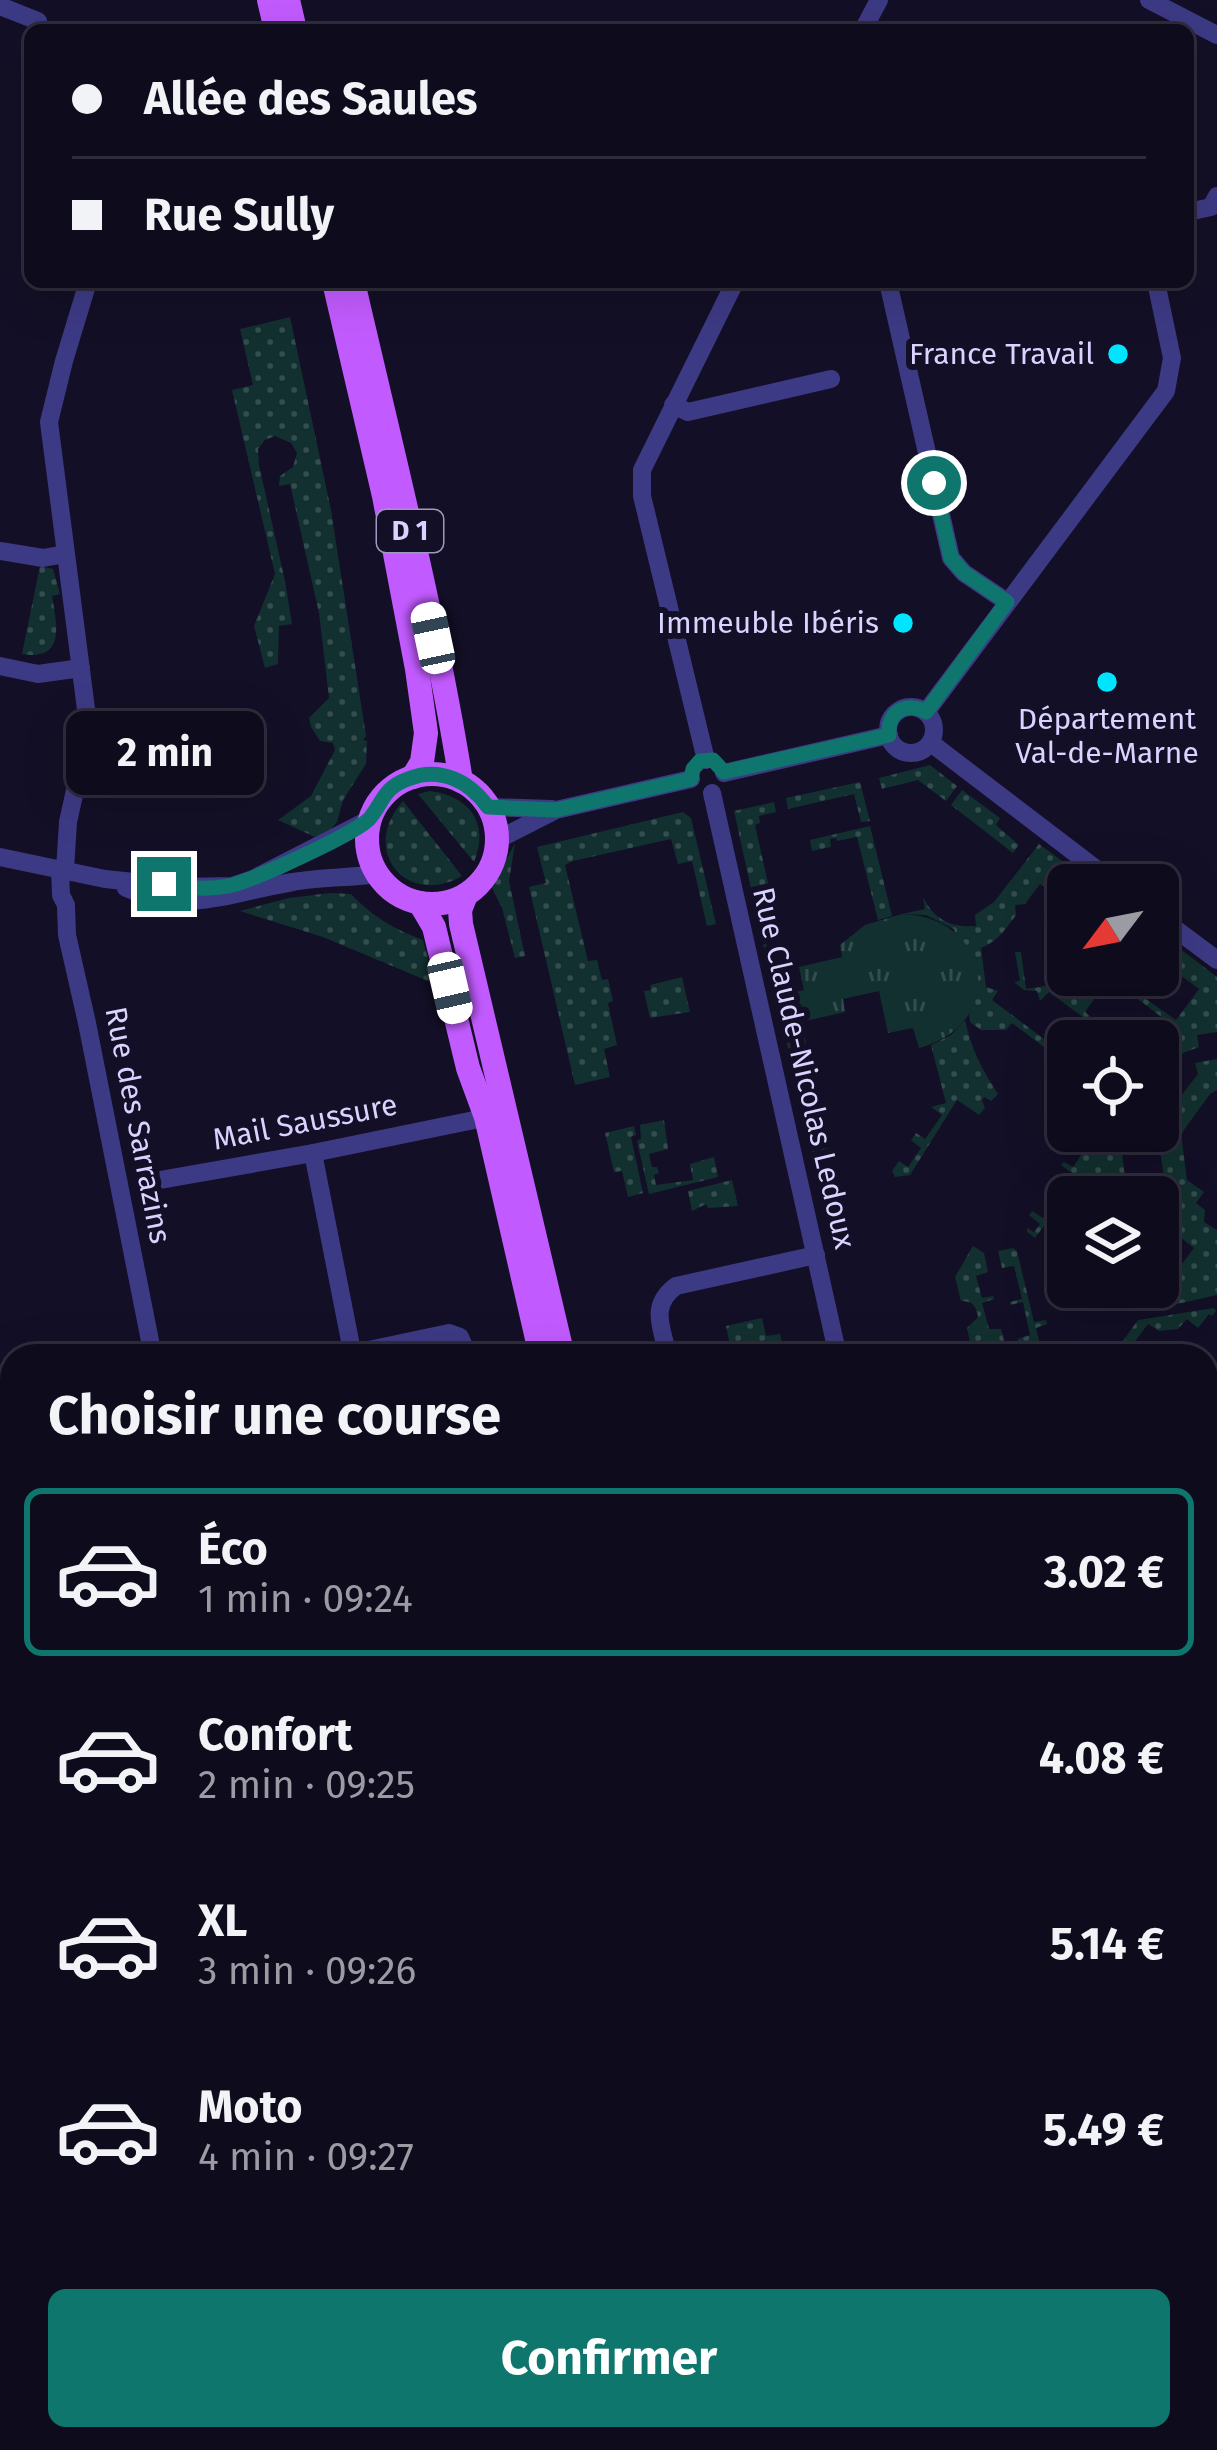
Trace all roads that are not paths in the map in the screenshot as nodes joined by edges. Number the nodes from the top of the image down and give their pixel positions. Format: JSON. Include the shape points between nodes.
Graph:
{"nodes":[{"id":1,"x":1150,"y":0,"type":"edge"},
{"id":2,"x":0,"y":6,"type":"edge"},
{"id":3,"x":44,"y":24,"type":"edge"},
{"id":4,"x":1186,"y":24,"type":"edge"},
{"id":5,"x":86,"y":288,"type":"edge"},
{"id":6,"x":335,"y":288,"type":"edge"},
{"id":7,"x":354,"y":288,"type":"edge"},
{"id":8,"x":732,"y":288,"type":"edge"},
{"id":9,"x":889,"y":288,"type":"edge"},
{"id":10,"x":1157,"y":288,"type":"edge"},
{"id":11,"x":831,"y":380,"type":"dead end"},
{"id":12,"x":674,"y":405,"type":"junction"},
{"id":13,"x":0,"y":551,"type":"edge"},
{"id":14,"x":65,"y":554,"type":"junction"},
{"id":15,"x":1007,"y":602,"type":"junction"},
{"id":16,"x":0,"y":666,"type":"edge"},
{"id":17,"x":81,"y":668,"type":"junction"},
{"id":18,"x":926,"y":712,"type":"junction"},
{"id":19,"x":889,"y":735,"type":"junction"},
{"id":20,"x":931,"y":743,"type":"junction"},
{"id":21,"x":706,"y":760,"type":"junction"},
{"id":22,"x":724,"y":772,"type":"junction"},
{"id":23,"x":413,"y":777,"type":"junction"},
{"id":24,"x":691,"y":779,"type":"junction"},
{"id":25,"x":460,"y":781,"type":"junction"},
{"id":26,"x":712,"y":793,"type":"junction"},
{"id":27,"x":488,"y":807,"type":"junction"},
{"id":28,"x":556,"y":810,"type":"junction"},
{"id":29,"x":370,"y":819,"type":"junction"},
{"id":30,"x":497,"y":840,"type":"junction"},
{"id":31,"x":0,"y":857,"type":"edge"},
{"id":32,"x":1089,"y":864,"type":"edge"},
{"id":33,"x":69,"y":871,"type":"junction"},
{"id":34,"x":377,"y":874,"type":"junction"},
{"id":35,"x":105,"y":879,"type":"junction"},
{"id":36,"x":466,"y":895,"type":"junction"},
{"id":37,"x":419,"y":903,"type":"junction"},
{"id":38,"x":1179,"y":932,"type":"edge"},
{"id":39,"x":1217,"y":960,"type":"edge"},
{"id":40,"x":478,"y":1119,"type":"dead end"},
{"id":41,"x":313,"y":1153,"type":"junction"},
{"id":42,"x":143,"y":1183,"type":"dead end"},
{"id":43,"x":816,"y":1255,"type":"junction"},
{"id":44,"x":151,"y":1344,"type":"edge"},
{"id":45,"x":347,"y":1344,"type":"edge"},
{"id":46,"x":399,"y":1344,"type":"edge"},
{"id":47,"x":463,"y":1344,"type":"edge"},
{"id":48,"x":538,"y":1344,"type":"edge"},
{"id":49,"x":560,"y":1344,"type":"edge"},
{"id":50,"x":666,"y":1344,"type":"edge"},
{"id":51,"x":835,"y":1344,"type":"edge"}],
"edges":[{"from":1,"to":4,"type":"street"},
{"from":2,"to":3,"type":"street"},
{"from":5,"to":14,"type":"street","via":[[49,422]]},
{"from":6,"to":23,"type":"main road","number":"D 1","via":[[417,669],[426,733]]},
{"from":7,"to":25,"type":"main road","number":"D 1"},
{"from":8,"to":12,"type":"street"},
{"from":9,"to":15,"type":"street","via":[[951,558]]},
{"from":10,"to":15,"type":"street","via":[[1172,358],[1166,391]]},
{"from":11,"to":12,"type":"street","via":[[688,412]]},
{"from":12,"to":21,"type":"street","via":[[642,470],[642,496]]},
{"from":13,"to":14,"type":"street"},
{"from":14,"to":17,"type":"street"},
{"from":15,"to":18,"type":"street"},
{"from":16,"to":17,"type":"street","via":[[38,674]]},
{"from":17,"to":33,"type":"street","via":[[86,735],[68,822]]},
{"from":18,"to":19,"type":"street","via":[[899,710]]},
{"from":18,"to":20,"type":"street"},
{"from":19,"to":20,"type":"street","via":[[911,753]]},
{"from":19,"to":22,"type":"street"},
{"from":20,"to":32,"type":"street"},
{"from":21,"to":22,"type":"street"},
{"from":21,"to":24,"type":"street"},
{"from":22,"to":26,"type":"street"},
{"from":23,"to":25,"type":"main road"},
{"from":23,"to":29,"type":"main road","via":[[383,796]]},
{"from":24,"to":26,"type":"street"},
{"from":24,"to":28,"type":"street"},
{"from":25,"to":27,"type":"main road"},
{"from":26,"to":43,"type":"street","name":"Rue Claude-Nicolas Ledoux"},
{"from":27,"to":28,"type":"street"},
{"from":27,"to":30,"type":"main road"},
{"from":28,"to":30,"type":"street"},
{"from":29,"to":34,"type":"main road"},
{"from":29,"to":35,"type":"street","via":[[232,886]]},
{"from":30,"to":36,"type":"main road","via":[[487,874]]},
{"from":31,"to":33,"type":"street"},
{"from":33,"to":35,"type":"street"},
{"from":33,"to":44,"type":"street","name":"Rue des Sarrazins","via":[[76,897],[66,905],[67,935]]},
{"from":34,"to":35,"type":"street","via":[[194,901]]},
{"from":34,"to":37,"type":"main road"},
{"from":36,"to":37,"type":"main road"},
{"from":36,"to":49,"type":"main road","via":[[460,924]]},
{"from":37,"to":48,"type":"main road","via":[[434,927],[491,1137]]},
{"from":38,"to":39,"type":"street"},
{"from":40,"to":41,"type":"street","name":"Mail Saussure"},
{"from":41,"to":42,"type":"street","name":"Mail Saussure"},
{"from":41,"to":45,"type":"street"},
{"from":43,"to":50,"type":"street","via":[[676,1286],[659,1306]]},
{"from":43,"to":51,"type":"street","name":"Rue Claude-Nicolas Ledoux"},
{"from":46,"to":47,"type":"street","via":[[449,1333]]}]}
